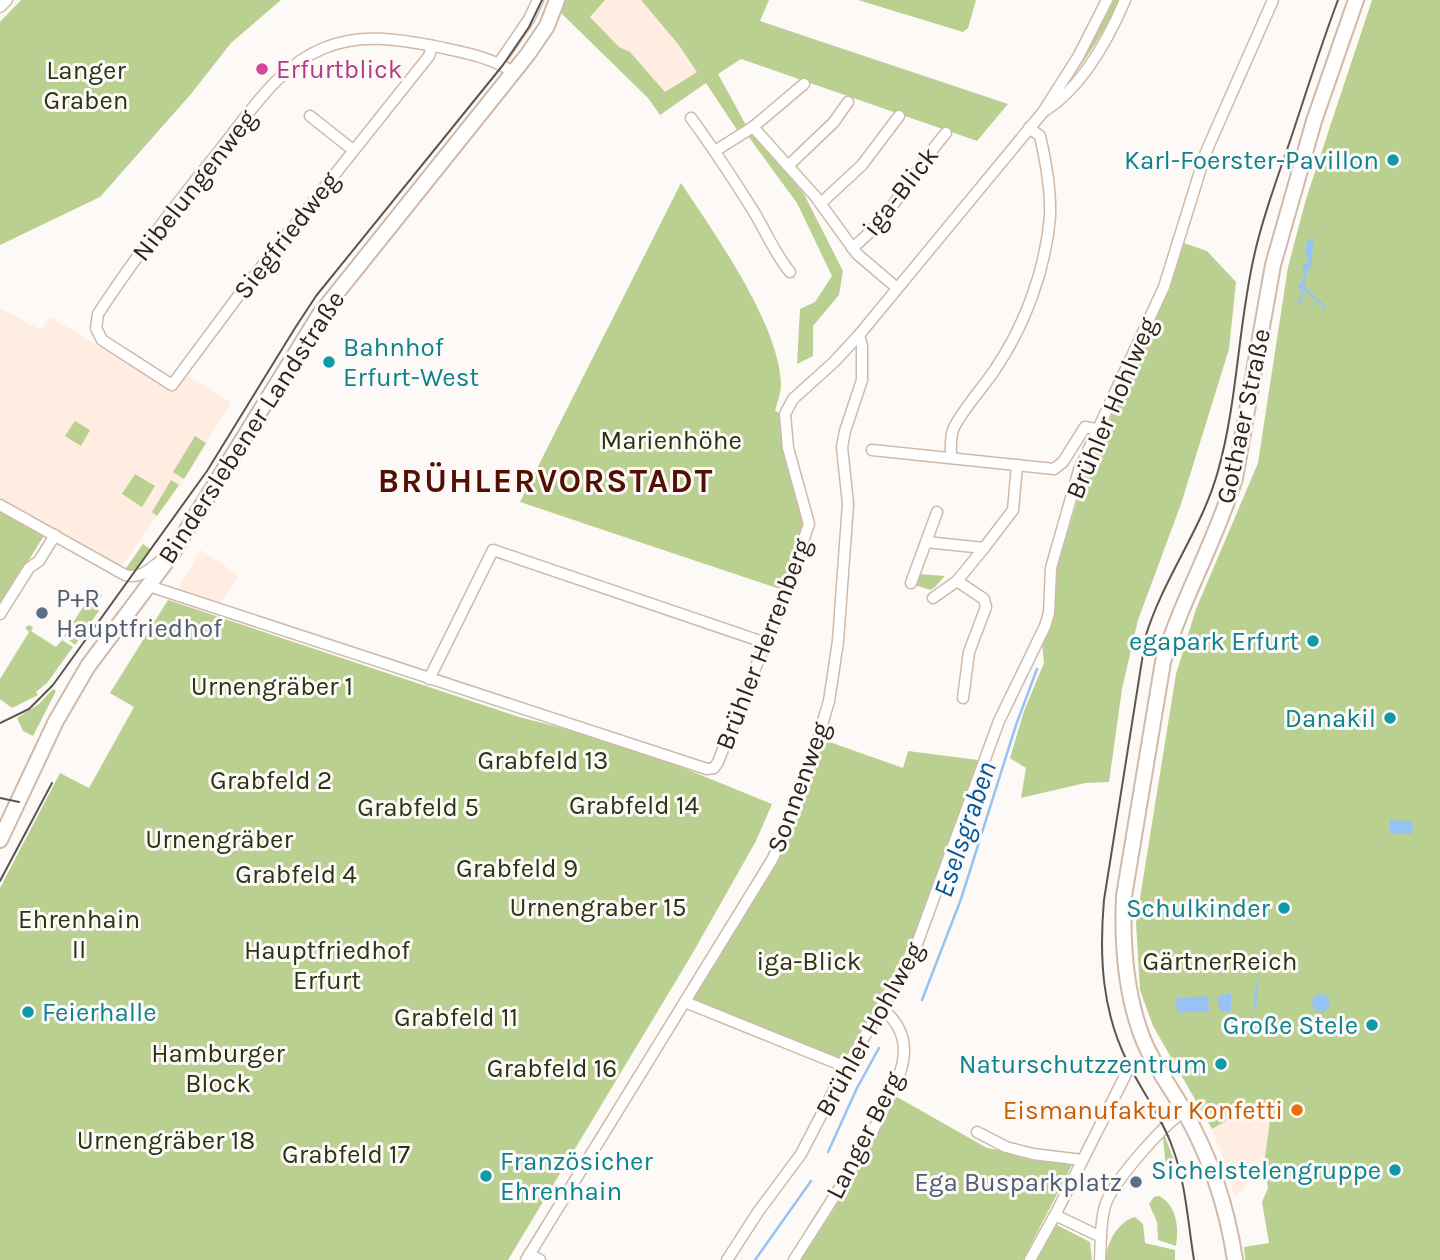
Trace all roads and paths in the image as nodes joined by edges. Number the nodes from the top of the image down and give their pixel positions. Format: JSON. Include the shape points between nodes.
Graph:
{"nodes":[{"id":1,"x":7,"y":0,"type":"edge"},
{"id":2,"x":538,"y":0,"type":"edge"},
{"id":3,"x":1107,"y":0,"type":"edge"},
{"id":4,"x":1125,"y":0,"type":"edge"},
{"id":5,"x":1273,"y":0,"type":"edge"},
{"id":6,"x":1356,"y":0,"type":"edge"},
{"id":7,"x":557,"y":1,"type":"edge"},
{"id":8,"x":0,"y":7,"type":"edge"},
{"id":9,"x":432,"y":46,"type":"junction"},
{"id":10,"x":499,"y":63,"type":"junction"},
{"id":11,"x":514,"y":73,"type":"junction"},
{"id":12,"x":804,"y":84,"type":"dead end"},
{"id":13,"x":848,"y":102,"type":"dead end"},
{"id":14,"x":1043,"y":112,"type":"junction"},
{"id":15,"x":310,"y":116,"type":"dead end"},
{"id":16,"x":899,"y":116,"type":"dead end"},
{"id":17,"x":691,"y":118,"type":"dead end"},
{"id":18,"x":754,"y":127,"type":"junction"},
{"id":19,"x":1029,"y":128,"type":"junction"},
{"id":20,"x":946,"y":133,"type":"dead end"},
{"id":21,"x":353,"y":150,"type":"junction"},
{"id":22,"x":715,"y":151,"type":"junction"},
{"id":23,"x":789,"y":166,"type":"junction"},
{"id":24,"x":821,"y":203,"type":"junction"},
{"id":25,"x":852,"y":248,"type":"junction"},
{"id":26,"x":790,"y":272,"type":"dead end"},
{"id":27,"x":897,"y":288,"type":"junction"},
{"id":28,"x":859,"y":335,"type":"junction"},
{"id":29,"x":128,"y":358,"type":"joint"},
{"id":30,"x":1096,"y":429,"type":"junction"},
{"id":31,"x":872,"y":450,"type":"dead end"},
{"id":32,"x":951,"y":457,"type":"junction"},
{"id":33,"x":1017,"y":465,"type":"junction"},
{"id":34,"x":0,"y":505,"type":"edge"},
{"id":35,"x":937,"y":512,"type":"dead end"},
{"id":36,"x":55,"y":536,"type":"junction"},
{"id":37,"x":926,"y":542,"type":"junction"},
{"id":38,"x":985,"y":548,"type":"junction"},
{"id":39,"x":172,"y":554,"type":"junction"},
{"id":40,"x":957,"y":581,"type":"junction"},
{"id":41,"x":911,"y":583,"type":"dead end"},
{"id":42,"x":149,"y":586,"type":"junction"},
{"id":43,"x":933,"y":598,"type":"dead end"},
{"id":44,"x":0,"y":614,"type":"edge"},
{"id":45,"x":766,"y":643,"type":"junction"},
{"id":46,"x":429,"y":679,"type":"junction"},
{"id":47,"x":962,"y":698,"type":"dead end"},
{"id":48,"x":5,"y":820,"type":"edge"},
{"id":49,"x":0,"y":840,"type":"edge"},
{"id":50,"x":685,"y":1002,"type":"junction"},
{"id":51,"x":882,"y":1009,"type":"junction"},
{"id":52,"x":846,"y":1067,"type":"junction"},
{"id":53,"x":1126,"y":1072,"type":"dead end"},
{"id":54,"x":1184,"y":1111,"type":"junction"},
{"id":55,"x":977,"y":1132,"type":"dead end"},
{"id":56,"x":1082,"y":1160,"type":"junction"},
{"id":57,"x":1055,"y":1215,"type":"junction"},
{"id":58,"x":1101,"y":1237,"type":"junction"},
{"id":59,"x":528,"y":1257,"type":"edge"},
{"id":60,"x":540,"y":1260,"type":"edge"},
{"id":61,"x":727,"y":1260,"type":"edge"},
{"id":62,"x":794,"y":1260,"type":"edge"},
{"id":63,"x":1030,"y":1260,"type":"edge"},
{"id":64,"x":1100,"y":1260,"type":"edge"},
{"id":65,"x":1235,"y":1260,"type":"edge"}],
"edges":[{"from":1,"to":8,"type":"street"},
{"from":2,"to":10,"type":"street"},
{"from":3,"to":14,"type":"street","name":"Brühler Herrenberg"},
{"from":4,"to":14,"type":"street","via":[[1080,77],[1062,100]]},
{"from":5,"to":30,"type":"street","name":"Brühler Hohlweg","via":[[1206,152],[1164,286]]},
{"from":6,"to":54,"type":"main road","name":"Gothaer Straße","via":[[1282,230],[1228,503],[1163,662],[1124,896],[1126,971],[1139,1029]]},
{"from":7,"to":11,"type":"main road","name":"Binderslebener Landstraße","via":[[540,38]]},
{"from":9,"to":10,"type":"street","name":"Nibelungenweg"},
{"from":9,"to":21,"type":"street","name":"Siegfriedweg","via":[[429,56]]},
{"from":9,"to":29,"type":"street","name":"Nibelungenweg","via":[[355,38],[321,49],[279,78],[156,229],[98,314],[96,328],[102,340]]},
{"from":10,"to":11,"type":"street","name":"Nibelungenweg"},
{"from":11,"to":39,"type":"main road","name":"Binderslebener Landstraße","via":[[320,314]]},
{"from":12,"to":18,"type":"street"},
{"from":13,"to":23,"type":"street"},
{"from":14,"to":19,"type":"street","name":"Brühler Herrenberg"},
{"from":15,"to":21,"type":"street"},
{"from":16,"to":24,"type":"street","name":"iga-Blick","via":[[862,165]]},
{"from":17,"to":22,"type":"street"},
{"from":18,"to":22,"type":"street"},
{"from":18,"to":23,"type":"street","name":"iga-Blick"},
{"from":19,"to":27,"type":"street","name":"Brühler Herrenberg"},
{"from":19,"to":32,"type":"street","via":[[1040,136],[1050,194],[1048,234],[1038,279],[998,366],[953,430]]},
{"from":20,"to":25,"type":"street","name":"iga-Blick","via":[[896,201]]},
{"from":21,"to":29,"type":"street","name":"Siegfriedweg","via":[[172,385]]},
{"from":22,"to":26,"type":"street"},
{"from":23,"to":24,"type":"street","name":"iga-Blick"},
{"from":24,"to":25,"type":"street","name":"iga-Blick"},
{"from":25,"to":27,"type":"street","name":"iga-Blick"},
{"from":27,"to":28,"type":"street","name":"Brühler Herrenberg"},
{"from":28,"to":45,"type":"street","name":"Brühler Herrenberg","via":[[793,399],[786,414],[788,448],[809,524]]},
{"from":28,"to":50,"type":"street","name":"Sonnenweg","via":[[862,380],[842,447],[848,504],[829,701],[795,811],[772,860]]},
{"from":30,"to":33,"type":"street","via":[[1085,427],[1059,467]]},
{"from":30,"to":51,"type":"street","name":"Brühler Hohlweg","via":[[1057,543],[1045,626],[999,722],[918,944]]},
{"from":31,"to":32,"type":"street"},
{"from":32,"to":33,"type":"street"},
{"from":33,"to":38,"type":"street","via":[[1013,510]]},
{"from":34,"to":36,"type":"street"},
{"from":35,"to":37,"type":"street"},
{"from":36,"to":39,"type":"street","via":[[131,577],[145,574]]},
{"from":36,"to":44,"type":"street"},
{"from":37,"to":38,"type":"street"},
{"from":37,"to":41,"type":"street"},
{"from":38,"to":40,"type":"street"},
{"from":39,"to":42,"type":"main road","name":"Binderslebener Landstraße"},
{"from":40,"to":43,"type":"street"},
{"from":40,"to":47,"type":"street","via":[[984,599],[986,607],[969,652]]},
{"from":42,"to":46,"type":"street","name":"Brühler Herrenberg"},
{"from":42,"to":48,"type":"main road","name":"Binderslebener Landstraße","via":[[82,677]]},
{"from":45,"to":46,"type":"street","via":[[494,550]]},
{"from":45,"to":46,"type":"street","name":"Brühler Herrenberg","via":[[718,762],[707,769]]},
{"from":48,"to":49,"type":"main road","name":"Binderslebener Landstraße"},
{"from":50,"to":52,"type":"street"},
{"from":50,"to":59,"type":"street","name":"Sonnenweg"},
{"from":51,"to":52,"type":"street","name":"Brühler Hohlweg"},
{"from":51,"to":62,"type":"street","name":"Langer Berg","via":[[901,1033],[901,1070],[870,1137]]},
{"from":52,"to":61,"type":"street","name":"Brühler Hohlweg","via":[[801,1154]]},
{"from":53,"to":56,"type":"street"},
{"from":54,"to":58,"type":"street","via":[[1114,1188],[1105,1208]]},
{"from":54,"to":65,"type":"main road","name":"Gothaer Straße","via":[[1219,1188]]},
{"from":55,"to":56,"type":"street","via":[[1006,1147]]},
{"from":56,"to":57,"type":"street"},
{"from":57,"to":58,"type":"street"},
{"from":57,"to":63,"type":"street"},
{"from":58,"to":64,"type":"street"},
{"from":59,"to":60,"type":"street"}]}
